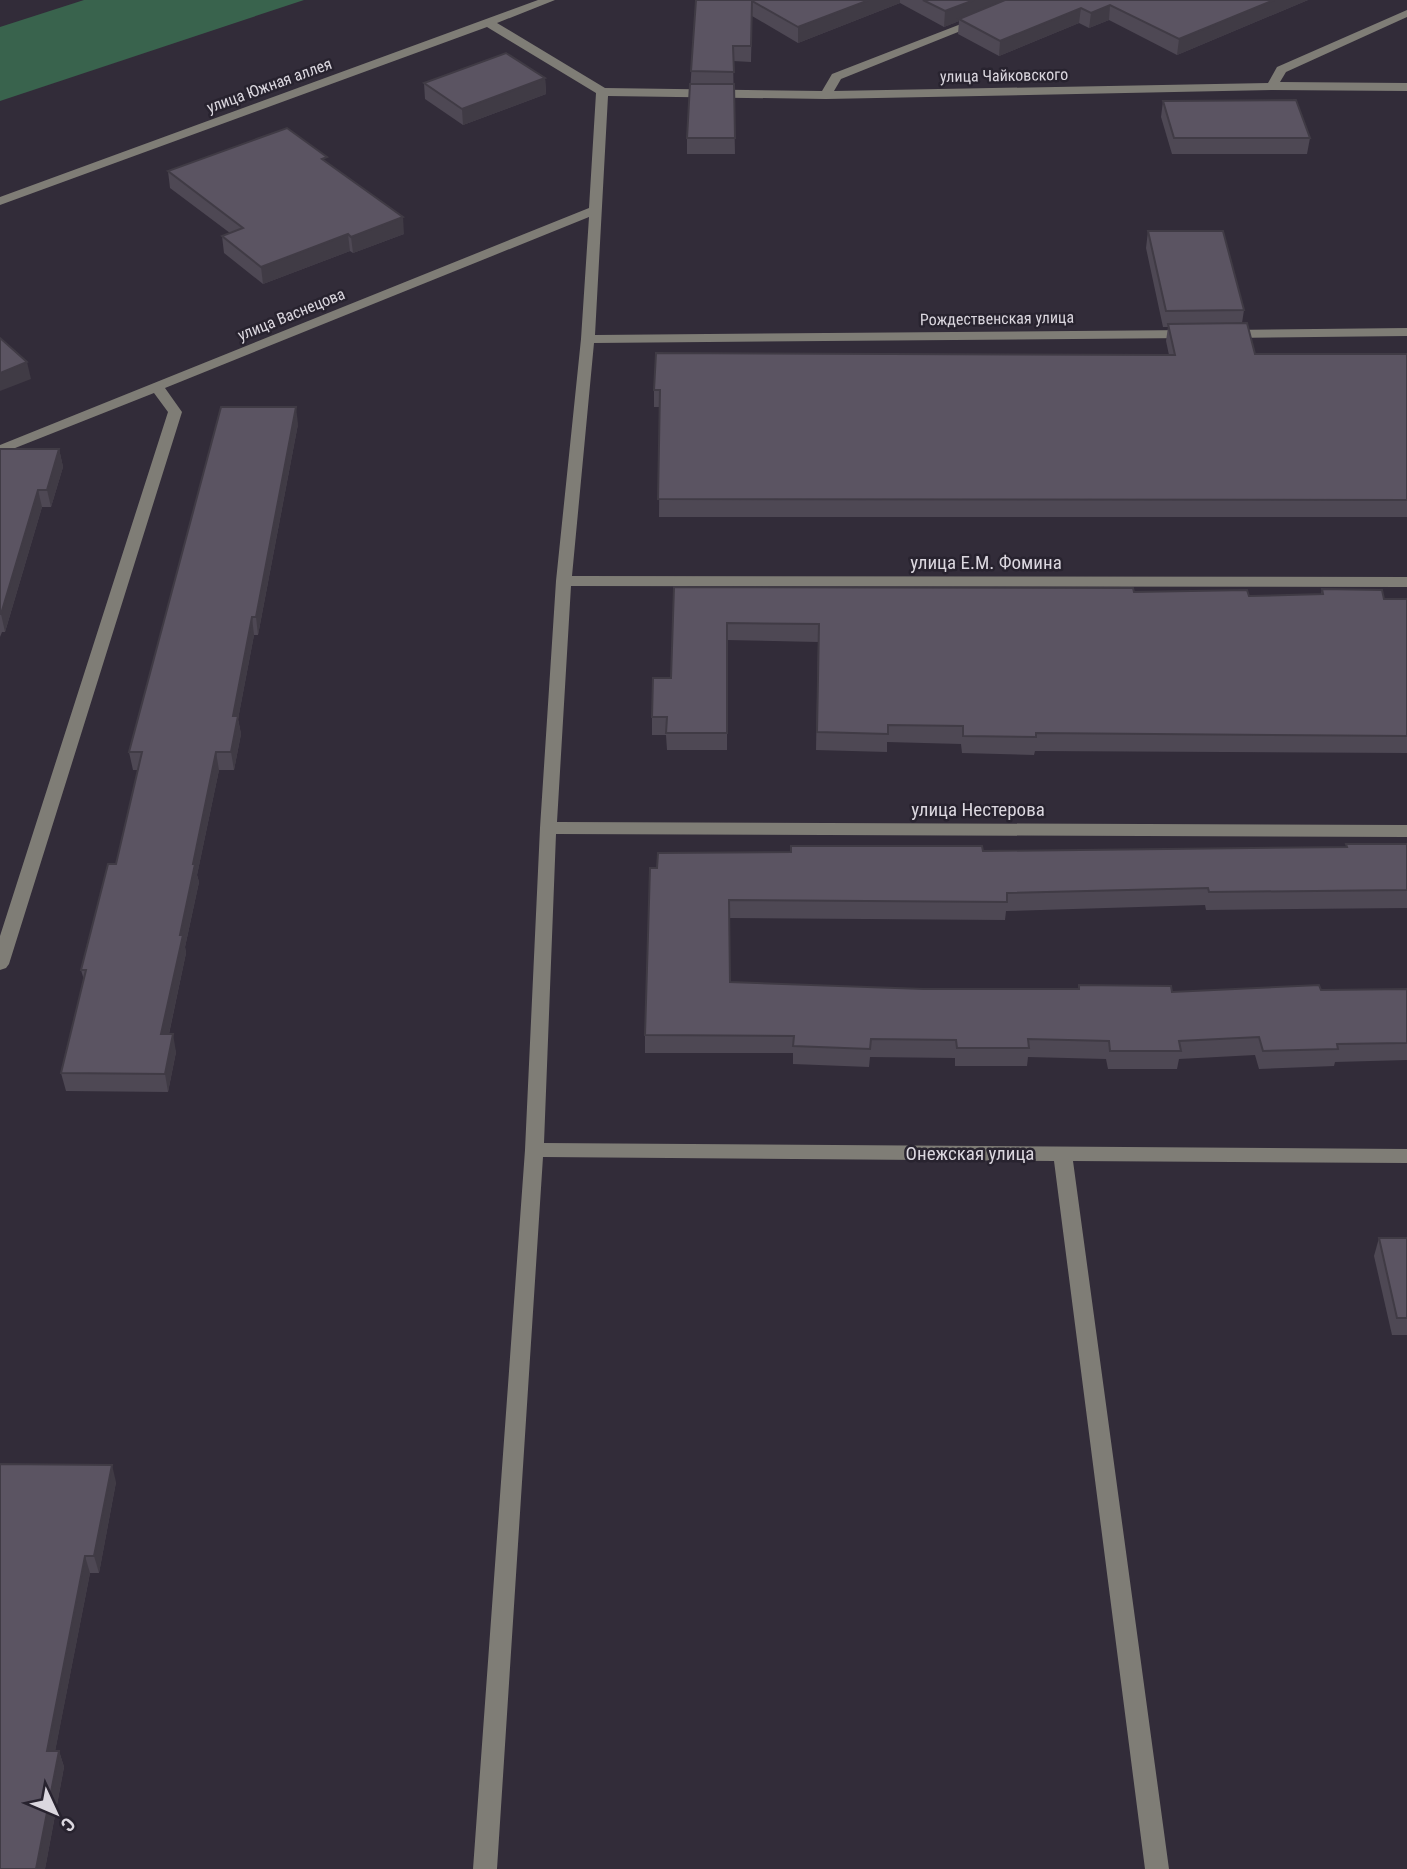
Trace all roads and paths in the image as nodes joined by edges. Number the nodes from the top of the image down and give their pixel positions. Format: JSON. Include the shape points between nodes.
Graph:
{"nodes":[{"id":1,"x":550,"y":0,"type":"edge"},
{"id":2,"x":1407,"y":13,"type":"edge"},
{"id":3,"x":990,"y":16,"type":"edge"},
{"id":4,"x":488,"y":22,"type":"junction"},
{"id":5,"x":1272,"y":86,"type":"junction"},
{"id":6,"x":1407,"y":87,"type":"edge"},
{"id":7,"x":602,"y":92,"type":"junction"},
{"id":8,"x":826,"y":95,"type":"junction"},
{"id":9,"x":0,"y":201,"type":"edge"},
{"id":10,"x":595,"y":210,"type":"junction"},
{"id":11,"x":1407,"y":332,"type":"edge"},
{"id":12,"x":588,"y":339,"type":"junction"},
{"id":13,"x":156,"y":387,"type":"junction"},
{"id":14,"x":0,"y":450,"type":"edge"},
{"id":15,"x":564,"y":581,"type":"junction"},
{"id":16,"x":1407,"y":582,"type":"edge"},
{"id":17,"x":548,"y":828,"type":"junction"},
{"id":18,"x":1407,"y":831,"type":"edge"},
{"id":19,"x":0,"y":964,"type":"edge"},
{"id":20,"x":534,"y":1150,"type":"junction"},
{"id":21,"x":1062,"y":1153,"type":"junction"},
{"id":22,"x":1407,"y":1156,"type":"edge"},
{"id":23,"x":485,"y":1869,"type":"edge"},
{"id":24,"x":1157,"y":1869,"type":"edge"}],
"edges":[{"from":1,"to":4,"type":"street","name":"улица Южная аллея"},
{"from":2,"to":5,"type":"street","via":[[1281,70]]},
{"from":3,"to":8,"type":"street","via":[[836,78]]},
{"from":4,"to":7,"type":"street"},
{"from":4,"to":9,"type":"street","name":"улица Южная аллея"},
{"from":5,"to":6,"type":"street","name":"улица Чайковского"},
{"from":5,"to":8,"type":"street","name":"улица Чайковского"},
{"from":7,"to":8,"type":"street","name":"улица Чайковского"},
{"from":7,"to":10,"type":"street"},
{"from":10,"to":12,"type":"street"},
{"from":10,"to":13,"type":"street","name":"улица Васнецова"},
{"from":11,"to":12,"type":"street","name":"Рождественская улица"},
{"from":12,"to":15,"type":"street"},
{"from":13,"to":14,"type":"street","name":"улица Васнецова"},
{"from":13,"to":19,"type":"street","via":[[175,412]]},
{"from":15,"to":16,"type":"street","name":"улица Е.М. Фомина"},
{"from":15,"to":17,"type":"street"},
{"from":17,"to":18,"type":"street","name":"улица Нестерова"},
{"from":17,"to":20,"type":"street"},
{"from":20,"to":21,"type":"street","name":"Онежская улица"},
{"from":20,"to":23,"type":"street"},
{"from":21,"to":22,"type":"street","name":"Онежская улица"},
{"from":21,"to":24,"type":"street"}]}
